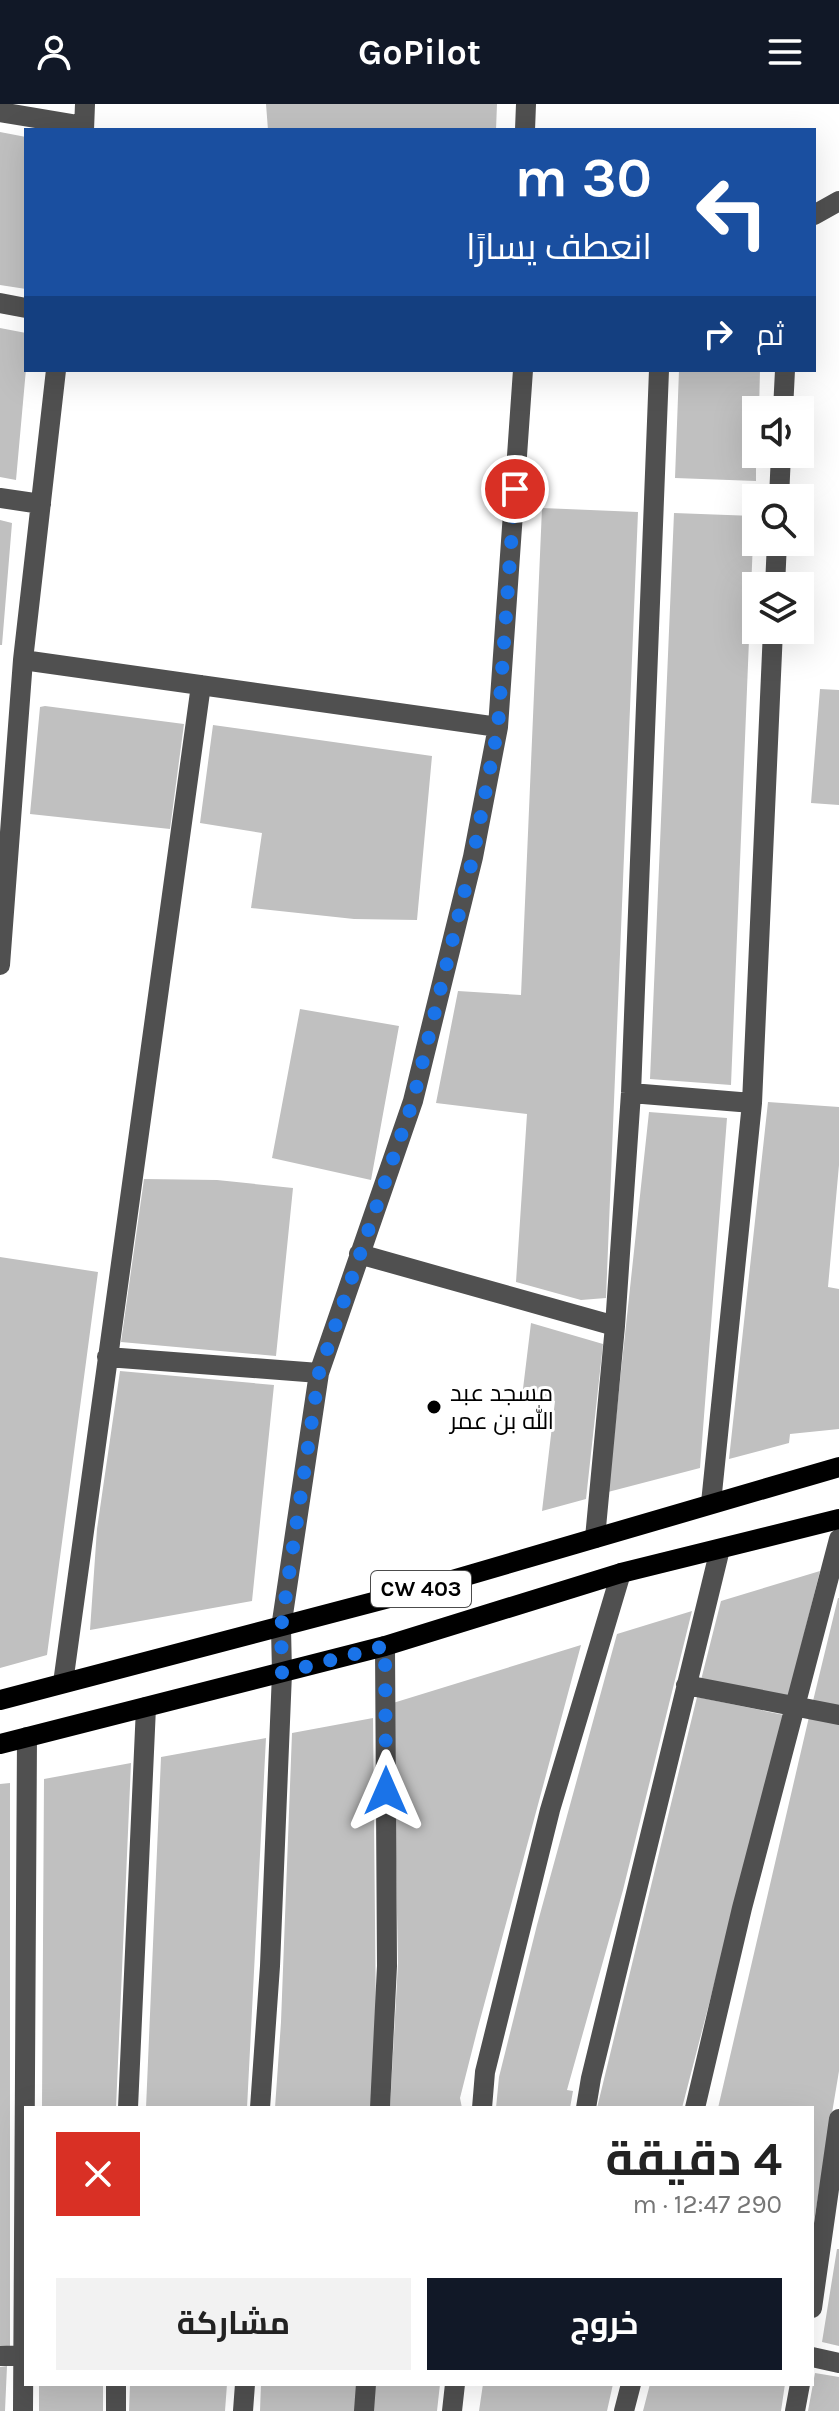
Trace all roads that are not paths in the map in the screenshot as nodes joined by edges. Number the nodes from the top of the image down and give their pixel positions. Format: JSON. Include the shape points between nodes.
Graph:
{"nodes":[{"id":1,"x":85,"y":104,"type":"edge"},
{"id":2,"x":526,"y":104,"type":"edge"},
{"id":3,"x":0,"y":112,"type":"edge"},
{"id":4,"x":84,"y":128,"type":"edge"},
{"id":5,"x":525,"y":128,"type":"edge"},
{"id":6,"x":839,"y":201,"type":"edge"},
{"id":7,"x":816,"y":214,"type":"edge"},
{"id":8,"x":0,"y":303,"type":"edge"},
{"id":9,"x":24,"y":308,"type":"edge"},
{"id":10,"x":56,"y":372,"type":"edge"},
{"id":11,"x":523,"y":372,"type":"edge"},
{"id":12,"x":659,"y":372,"type":"edge"},
{"id":13,"x":785,"y":372,"type":"edge"},
{"id":14,"x":784,"y":396,"type":"edge"},
{"id":15,"x":0,"y":498,"type":"edge"},
{"id":16,"x":41,"y":504,"type":"junction"},
{"id":17,"x":772,"y":644,"type":"edge"},
{"id":18,"x":23,"y":660,"type":"junction"},
{"id":19,"x":201,"y":685,"type":"junction"},
{"id":20,"x":498,"y":727,"type":"junction"},
{"id":21,"x":0,"y":965,"type":"edge"},
{"id":22,"x":631,"y":1093,"type":"junction"},
{"id":23,"x":752,"y":1103,"type":"junction"},
{"id":24,"x":359,"y":1254,"type":"junction"},
{"id":25,"x":615,"y":1326,"type":"junction"},
{"id":26,"x":107,"y":1357,"type":"junction"},
{"id":27,"x":319,"y":1373,"type":"junction"},
{"id":28,"x":839,"y":1467,"type":"edge"},
{"id":29,"x":711,"y":1503,"type":"junction"},
{"id":30,"x":839,"y":1519,"type":"edge"},
{"id":31,"x":595,"y":1538,"type":"junction"},
{"id":32,"x":839,"y":1539,"type":"edge"},
{"id":33,"x":720,"y":1549,"type":"junction"},
{"id":34,"x":621,"y":1573,"type":"junction"},
{"id":35,"x":281,"y":1628,"type":"junction"},
{"id":36,"x":385,"y":1646,"type":"junction"},
{"id":37,"x":282,"y":1673,"type":"junction"},
{"id":38,"x":63,"y":1683,"type":"junction"},
{"id":39,"x":686,"y":1685,"type":"junction"},
{"id":40,"x":0,"y":1700,"type":"edge"},
{"id":41,"x":146,"y":1707,"type":"junction"},
{"id":42,"x":794,"y":1708,"type":"junction"},
{"id":43,"x":839,"y":1715,"type":"edge"},
{"id":44,"x":27,"y":1737,"type":"junction"},
{"id":45,"x":0,"y":1744,"type":"edge"},
{"id":46,"x":26,"y":2106,"type":"edge"},
{"id":47,"x":128,"y":2106,"type":"edge"},
{"id":48,"x":260,"y":2106,"type":"edge"},
{"id":49,"x":380,"y":2106,"type":"edge"},
{"id":50,"x":482,"y":2106,"type":"edge"},
{"id":51,"x":586,"y":2106,"type":"edge"},
{"id":52,"x":695,"y":2106,"type":"edge"},
{"id":53,"x":839,"y":2119,"type":"edge"},
{"id":54,"x":814,"y":2294,"type":"edge"},
{"id":55,"x":24,"y":2355,"type":"edge"},
{"id":56,"x":0,"y":2356,"type":"edge"},
{"id":57,"x":814,"y":2357,"type":"edge"},
{"id":58,"x":839,"y":2363,"type":"edge"},
{"id":59,"x":24,"y":2383,"type":"edge"},
{"id":60,"x":116,"y":2386,"type":"edge"},
{"id":61,"x":245,"y":2386,"type":"edge"},
{"id":62,"x":366,"y":2386,"type":"edge"},
{"id":63,"x":455,"y":2386,"type":"edge"},
{"id":64,"x":630,"y":2386,"type":"edge"},
{"id":65,"x":800,"y":2386,"type":"edge"},
{"id":66,"x":23,"y":2411,"type":"edge"},
{"id":67,"x":116,"y":2411,"type":"edge"},
{"id":68,"x":243,"y":2411,"type":"edge"},
{"id":69,"x":364,"y":2411,"type":"edge"},
{"id":70,"x":452,"y":2411,"type":"edge"},
{"id":71,"x":624,"y":2411,"type":"edge"},
{"id":72,"x":795,"y":2411,"type":"edge"}],
"edges":[{"from":1,"to":4,"type":"street"},
{"from":2,"to":5,"type":"street"},
{"from":3,"to":4,"type":"street"},
{"from":6,"to":7,"type":"street"},
{"from":8,"to":9,"type":"street"},
{"from":10,"to":16,"type":"street"},
{"from":11,"to":20,"type":"street"},
{"from":12,"to":22,"type":"street"},
{"from":13,"to":14,"type":"street"},
{"from":15,"to":16,"type":"street"},
{"from":16,"to":18,"type":"street"},
{"from":17,"to":23,"type":"street"},
{"from":18,"to":19,"type":"street"},
{"from":18,"to":21,"type":"street"},
{"from":19,"to":20,"type":"street"},
{"from":19,"to":26,"type":"street"},
{"from":20,"to":24,"type":"street","via":[[473,857],[413,1101]]},
{"from":22,"to":23,"type":"street"},
{"from":22,"to":25,"type":"street"},
{"from":23,"to":29,"type":"street"},
{"from":24,"to":25,"type":"street"},
{"from":24,"to":27,"type":"street"},
{"from":25,"to":31,"type":"street"},
{"from":26,"to":27,"type":"street"},
{"from":26,"to":38,"type":"street"},
{"from":27,"to":35,"type":"street"},
{"from":28,"to":29,"type":"main road","number":"CW 403"},
{"from":29,"to":31,"type":"main road","number":"CW 403"},
{"from":30,"to":33,"type":"main road","number":"CW 403"},
{"from":31,"to":35,"type":"main road","number":"CW 403"},
{"from":32,"to":42,"type":"street"},
{"from":33,"to":34,"type":"main road","number":"CW 403"},
{"from":33,"to":39,"type":"street"},
{"from":34,"to":36,"type":"main road","number":"CW 403"},
{"from":34,"to":50,"type":"street","via":[[550,1810],[485,2072]]},
{"from":35,"to":37,"type":"street"},
{"from":35,"to":38,"type":"main road","number":"CW 403"},
{"from":36,"to":37,"type":"main road","number":"CW 403"},
{"from":36,"to":49,"type":"street","via":[[387,1966]]},
{"from":37,"to":41,"type":"main road","number":"CW 403"},
{"from":37,"to":48,"type":"street"},
{"from":38,"to":40,"type":"main road","number":"CW 403"},
{"from":39,"to":42,"type":"street"},
{"from":39,"to":51,"type":"street"},
{"from":41,"to":44,"type":"main road","number":"CW 403"},
{"from":41,"to":47,"type":"street"},
{"from":42,"to":43,"type":"street"},
{"from":42,"to":52,"type":"street"},
{"from":44,"to":45,"type":"main road","number":"CW 403"},
{"from":44,"to":46,"type":"street"},
{"from":53,"to":54,"type":"street"},
{"from":55,"to":56,"type":"street"},
{"from":57,"to":58,"type":"street"},
{"from":59,"to":66,"type":"street"},
{"from":60,"to":67,"type":"street"},
{"from":61,"to":68,"type":"street"},
{"from":62,"to":69,"type":"street"},
{"from":63,"to":70,"type":"street"},
{"from":64,"to":71,"type":"street"},
{"from":65,"to":72,"type":"street"}]}
